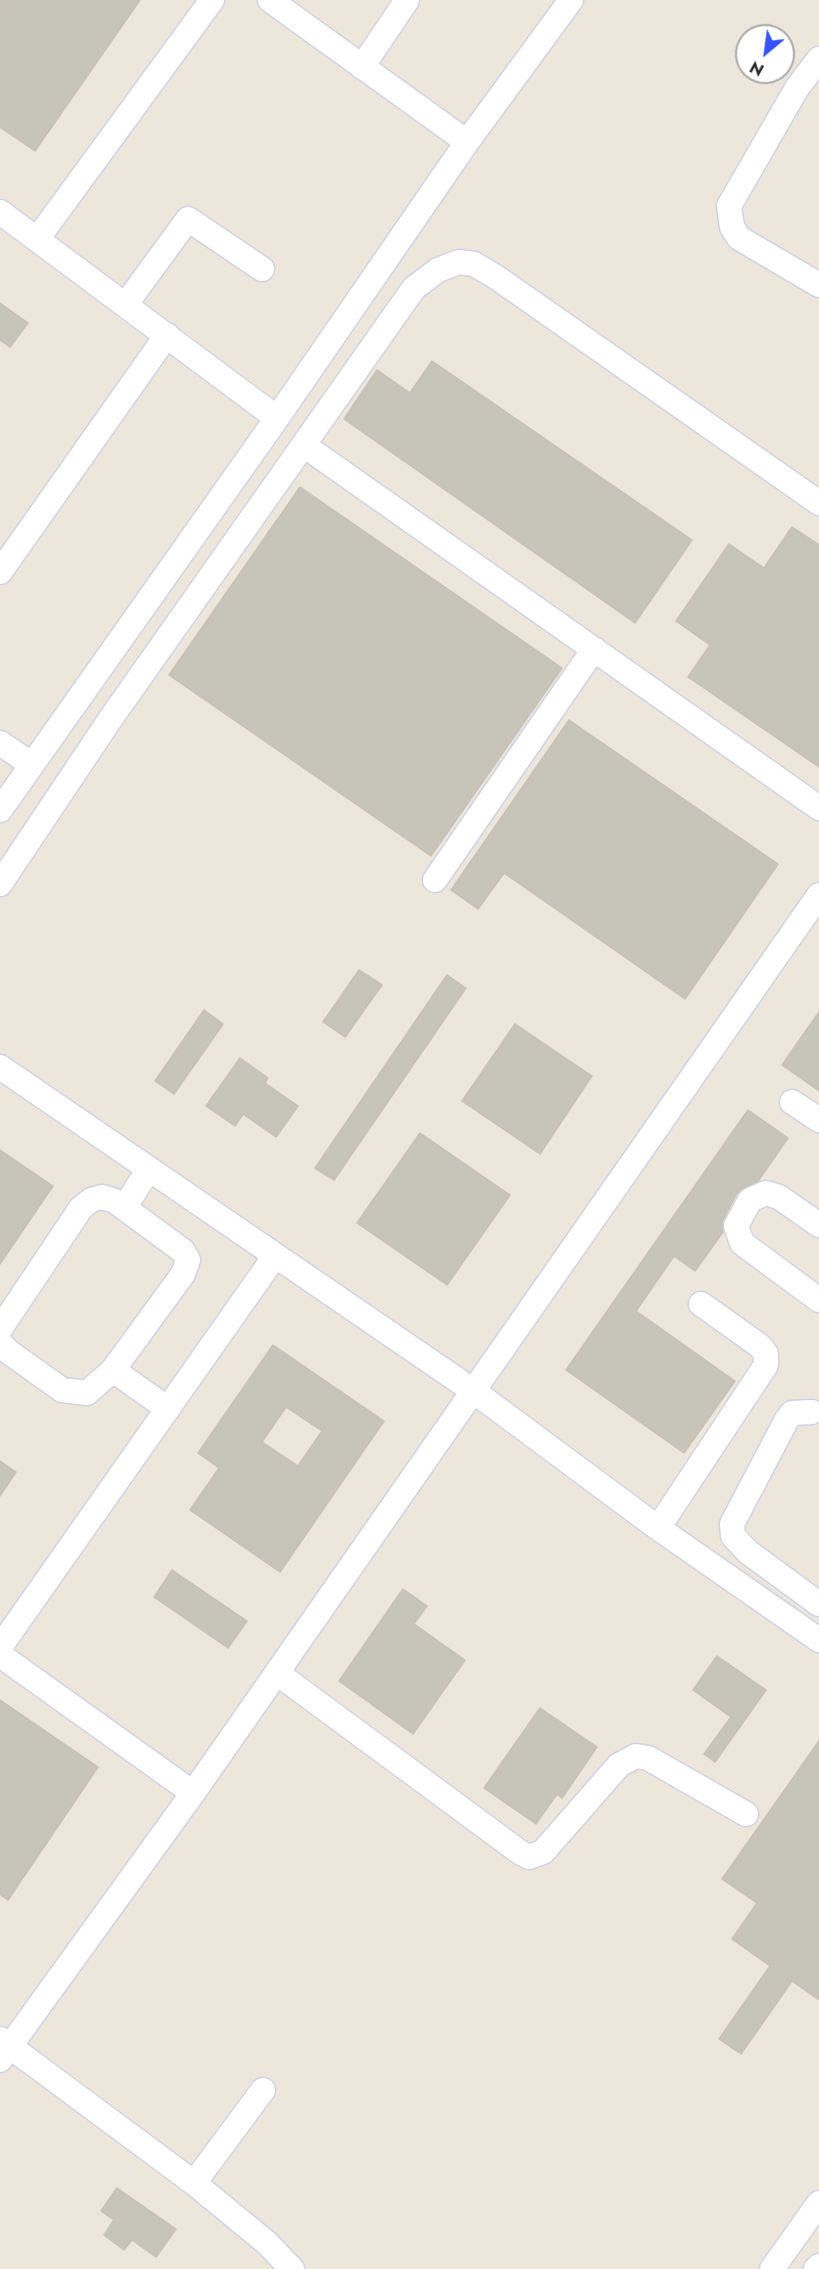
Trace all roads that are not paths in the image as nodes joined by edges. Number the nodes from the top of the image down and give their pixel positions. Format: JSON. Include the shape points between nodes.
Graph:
{"nodes":[{"id":1,"x":212,"y":0,"type":"edge"},
{"id":2,"x":270,"y":0,"type":"edge"},
{"id":3,"x":407,"y":0,"type":"edge"},
{"id":4,"x":571,"y":0,"type":"edge"},
{"id":5,"x":819,"y":59,"type":"edge"},
{"id":6,"x":362,"y":67,"type":"junction"},
{"id":7,"x":467,"y":141,"type":"junction"},
{"id":8,"x":0,"y":212,"type":"edge"},
{"id":9,"x":38,"y":238,"type":"junction"},
{"id":10,"x":262,"y":269,"type":"dead end"},
{"id":11,"x":819,"y":285,"type":"edge"},
{"id":12,"x":126,"y":304,"type":"junction"},
{"id":13,"x":167,"y":335,"type":"junction"},
{"id":14,"x":277,"y":418,"type":"junction"},
{"id":15,"x":305,"y":446,"type":"junction"},
{"id":16,"x":819,"y":503,"type":"edge"},
{"id":17,"x":0,"y":572,"type":"edge"},
{"id":18,"x":594,"y":649,"type":"junction"},
{"id":19,"x":0,"y":742,"type":"edge"},
{"id":20,"x":31,"y":764,"type":"junction"},
{"id":21,"x":819,"y":808,"type":"edge"},
{"id":22,"x":0,"y":810,"type":"edge"},
{"id":23,"x":435,"y":880,"type":"dead end"},
{"id":24,"x":0,"y":884,"type":"edge"},
{"id":25,"x":819,"y":895,"type":"edge"},
{"id":26,"x":0,"y":1067,"type":"edge"},
{"id":27,"x":792,"y":1102,"type":"dead end"},
{"id":28,"x":819,"y":1120,"type":"edge"},
{"id":29,"x":149,"y":1169,"type":"junction"},
{"id":30,"x":124,"y":1208,"type":"junction"},
{"id":31,"x":819,"y":1225,"type":"edge"},
{"id":32,"x":275,"y":1256,"type":"junction"},
{"id":33,"x":819,"y":1300,"type":"edge"},
{"id":34,"x":701,"y":1304,"type":"dead end"},
{"id":35,"x":0,"y":1329,"type":"edge"},
{"id":36,"x":0,"y":1343,"type":"edge"},
{"id":37,"x":113,"y":1370,"type":"junction"},
{"id":38,"x":472,"y":1390,"type":"junction"},
{"id":39,"x":168,"y":1409,"type":"junction"},
{"id":40,"x":812,"y":1412,"type":"dead end"},
{"id":41,"x":658,"y":1528,"type":"junction"},
{"id":42,"x":819,"y":1604,"type":"edge"},
{"id":43,"x":819,"y":1640,"type":"edge"},
{"id":44,"x":0,"y":1647,"type":"edge"},
{"id":45,"x":0,"y":1655,"type":"edge"},
{"id":46,"x":277,"y":1673,"type":"junction"},
{"id":47,"x":193,"y":1793,"type":"junction"},
{"id":48,"x":746,"y":1814,"type":"dead end"},
{"id":49,"x":3,"y":2048,"type":"edge"},
{"id":50,"x":263,"y":2090,"type":"dead end"},
{"id":51,"x":194,"y":2183,"type":"junction"},
{"id":52,"x":819,"y":2203,"type":"edge"},
{"id":53,"x":292,"y":2269,"type":"edge"},
{"id":54,"x":772,"y":2269,"type":"edge"}],
"edges":[{"from":1,"to":9,"type":"street"},
{"from":2,"to":6,"type":"street"},
{"from":3,"to":6,"type":"street"},
{"from":4,"to":7,"type":"street"},
{"from":5,"to":11,"type":"street","via":[[797,88],[729,206],[732,227],[739,238]]},
{"from":6,"to":7,"type":"street"},
{"from":7,"to":14,"type":"street"},
{"from":8,"to":9,"type":"street"},
{"from":9,"to":12,"type":"street"},
{"from":10,"to":12,"type":"street","via":[[188,219]]},
{"from":12,"to":13,"type":"street"},
{"from":13,"to":14,"type":"street"},
{"from":13,"to":17,"type":"street"},
{"from":14,"to":20,"type":"street"},
{"from":15,"to":16,"type":"street","via":[[414,288],[438,270],[459,262],[474,264],[496,277]]},
{"from":15,"to":18,"type":"street"},
{"from":15,"to":24,"type":"street","via":[[109,721]]},
{"from":18,"to":21,"type":"street"},
{"from":18,"to":23,"type":"street"},
{"from":19,"to":20,"type":"street"},
{"from":20,"to":22,"type":"street"},
{"from":25,"to":38,"type":"street"},
{"from":26,"to":29,"type":"street"},
{"from":27,"to":28,"type":"street"},
{"from":29,"to":30,"type":"street"},
{"from":29,"to":32,"type":"street"},
{"from":30,"to":35,"type":"street","via":[[102,1197],[81,1209]]},
{"from":30,"to":37,"type":"street","via":[[183,1251],[188,1260],[183,1274]]},
{"from":31,"to":33,"type":"street","via":[[779,1197],[766,1193],[750,1200],[736,1226],[741,1243]]},
{"from":32,"to":38,"type":"street"},
{"from":32,"to":39,"type":"street"},
{"from":34,"to":41,"type":"street","via":[[760,1346],[766,1354],[766,1365]]},
{"from":36,"to":37,"type":"street","via":[[62,1390],[87,1393]]},
{"from":37,"to":39,"type":"street"},
{"from":38,"to":41,"type":"street"},
{"from":38,"to":46,"type":"street"},
{"from":39,"to":44,"type":"street"},
{"from":40,"to":42,"type":"street","via":[[792,1413],[786,1421],[732,1524],[733,1536],[748,1552]]},
{"from":41,"to":43,"type":"street"},
{"from":45,"to":47,"type":"street"},
{"from":46,"to":47,"type":"street"},
{"from":46,"to":48,"type":"street","via":[[529,1857],[543,1852],[619,1765],[636,1756],[648,1758]]},
{"from":47,"to":49,"type":"street"},
{"from":49,"to":51,"type":"street"},
{"from":50,"to":51,"type":"street"},
{"from":51,"to":53,"type":"street","via":[[267,2243]]},
{"from":52,"to":54,"type":"street"}]}
